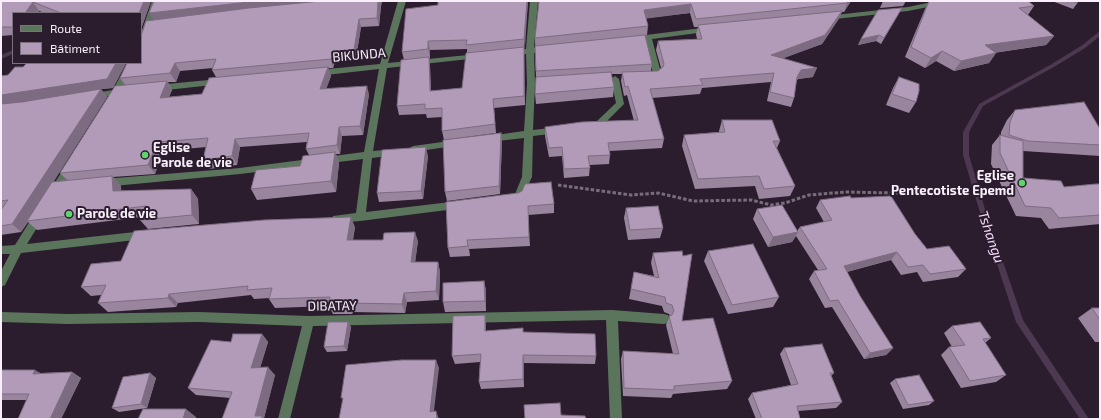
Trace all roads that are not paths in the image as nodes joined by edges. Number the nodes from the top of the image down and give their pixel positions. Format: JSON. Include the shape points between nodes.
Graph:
{"nodes":[{"id":1,"x":156,"y":1,"type":"edge"},
{"id":2,"x":402,"y":1,"type":"edge"},
{"id":3,"x":534,"y":1,"type":"edge"},
{"id":4,"x":948,"y":1,"type":"edge"},
{"id":5,"x":818,"y":19,"type":"edge"},
{"id":6,"x":715,"y":29,"type":"edge"},
{"id":7,"x":648,"y":38,"type":"junction"},
{"id":8,"x":625,"y":40,"type":"edge"},
{"id":9,"x":142,"y":42,"type":"edge"},
{"id":10,"x":559,"y":48,"type":"edge"},
{"id":11,"x":530,"y":51,"type":"junction"},
{"id":12,"x":507,"y":54,"type":"edge"},
{"id":13,"x":484,"y":56,"type":"edge"},
{"id":14,"x":131,"y":64,"type":"edge"},
{"id":15,"x":383,"y":67,"type":"junction"},
{"id":16,"x":305,"y":74,"type":"edge"},
{"id":17,"x":638,"y":77,"type":"edge"},
{"id":18,"x":615,"y":79,"type":"dead end"},
{"id":19,"x":226,"y":81,"type":"edge"},
{"id":20,"x":148,"y":89,"type":"edge"},
{"id":21,"x":132,"y":90,"type":"edge"},
{"id":22,"x":117,"y":92,"type":"junction"},
{"id":23,"x":80,"y":98,"type":"edge"},
{"id":24,"x":108,"y":104,"type":"edge"},
{"id":25,"x":582,"y":127,"type":"edge"},
{"id":26,"x":567,"y":129,"type":"edge"},
{"id":27,"x":529,"y":133,"type":"junction"},
{"id":28,"x":483,"y":140,"type":"edge"},
{"id":29,"x":468,"y":142,"type":"edge"},
{"id":30,"x":75,"y":156,"type":"edge"},
{"id":31,"x":368,"y":156,"type":"junction"},
{"id":32,"x":97,"y":184,"type":"edge"},
{"id":33,"x":503,"y":199,"type":"edge"},
{"id":34,"x":471,"y":203,"type":"edge"},
{"id":35,"x":360,"y":217,"type":"junction"},
{"id":36,"x":330,"y":220,"type":"edge"},
{"id":37,"x":153,"y":234,"type":"edge"},
{"id":38,"x":1,"y":250,"type":"edge"},
{"id":39,"x":18,"y":250,"type":"junction"},
{"id":40,"x":1,"y":282,"type":"edge"},
{"id":41,"x":612,"y":315,"type":"junction"},
{"id":42,"x":1,"y":317,"type":"edge"},
{"id":43,"x":664,"y":319,"type":"dead end"},
{"id":44,"x":309,"y":321,"type":"junction"},
{"id":45,"x":284,"y":419,"type":"edge"},
{"id":46,"x":616,"y":419,"type":"edge"}],
"edges":[{"from":1,"to":9,"type":"street","via":[[151,26]]},
{"from":2,"to":15,"type":"street"},
{"from":3,"to":11,"type":"street"},
{"from":4,"to":5,"type":"street","via":[[908,9]]},
{"from":6,"to":7,"type":"street"},
{"from":7,"to":8,"type":"street"},
{"from":7,"to":17,"type":"street","via":[[657,73],[653,76]]},
{"from":10,"to":11,"type":"street"},
{"from":11,"to":12,"type":"street"},
{"from":11,"to":27,"type":"street","via":[[534,84]]},
{"from":13,"to":15,"type":"street","name":"BIKUNDA"},
{"from":14,"to":22,"type":"street"},
{"from":15,"to":16,"type":"street","name":"BIKUNDA"},
{"from":15,"to":31,"type":"street"},
{"from":18,"to":25,"type":"street","via":[[620,104],[600,123]]},
{"from":19,"to":20,"type":"street"},
{"from":21,"to":22,"type":"street"},
{"from":22,"to":23,"type":"street"},
{"from":22,"to":24,"type":"street"},
{"from":26,"to":27,"type":"street"},
{"from":27,"to":28,"type":"street"},
{"from":27,"to":33,"type":"street","via":[[527,177],[518,197]]},
{"from":29,"to":31,"type":"street"},
{"from":30,"to":39,"type":"street","via":[[61,186]]},
{"from":31,"to":32,"type":"street","via":[[240,172]]},
{"from":31,"to":35,"type":"street"},
{"from":34,"to":35,"type":"street"},
{"from":35,"to":36,"type":"street"},
{"from":37,"to":39,"type":"street"},
{"from":38,"to":39,"type":"street"},
{"from":39,"to":40,"type":"street"},
{"from":41,"to":43,"type":"street","name":"DIBATAY"},
{"from":41,"to":44,"type":"street","name":"DIBATAY"},
{"from":41,"to":46,"type":"street"},
{"from":42,"to":44,"type":"street","name":"DIBATAY","via":[[199,317]]},
{"from":44,"to":45,"type":"street"}]}
